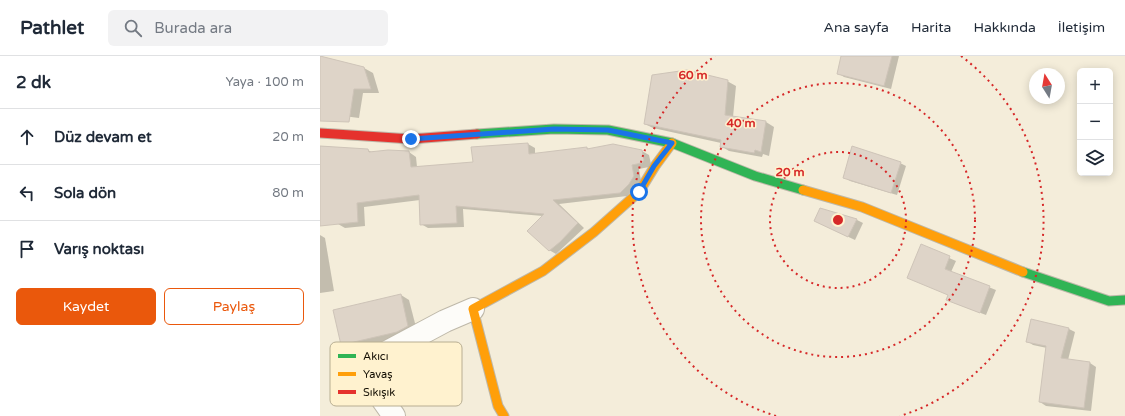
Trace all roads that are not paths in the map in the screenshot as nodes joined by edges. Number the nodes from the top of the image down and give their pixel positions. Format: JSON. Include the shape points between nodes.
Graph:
{"nodes":[{"id":1,"x":320,"y":133,"type":"edge"},
{"id":2,"x":672,"y":143,"type":"junction"},
{"id":3,"x":1125,"y":300,"type":"edge"},
{"id":4,"x":473,"y":309,"type":"junction"},
{"id":5,"x":406,"y":342,"type":"edge"},
{"id":6,"x":387,"y":406,"type":"edge"},
{"id":7,"x":394,"y":416,"type":"edge"},
{"id":8,"x":504,"y":416,"type":"edge"}],
"edges":[{"from":1,"to":2,"type":"street","via":[[411,139],[554,129],[608,130]]},
{"from":2,"to":3,"type":"street","via":[[755,176],[862,207],[1033,276],[1108,301]]},
{"from":2,"to":4,"type":"street","via":[[654,166],[639,192],[604,224],[543,271]]},
{"from":4,"to":5,"type":"street"},
{"from":4,"to":8,"type":"street","via":[[498,406]]},
{"from":6,"to":7,"type":"street"}]}
